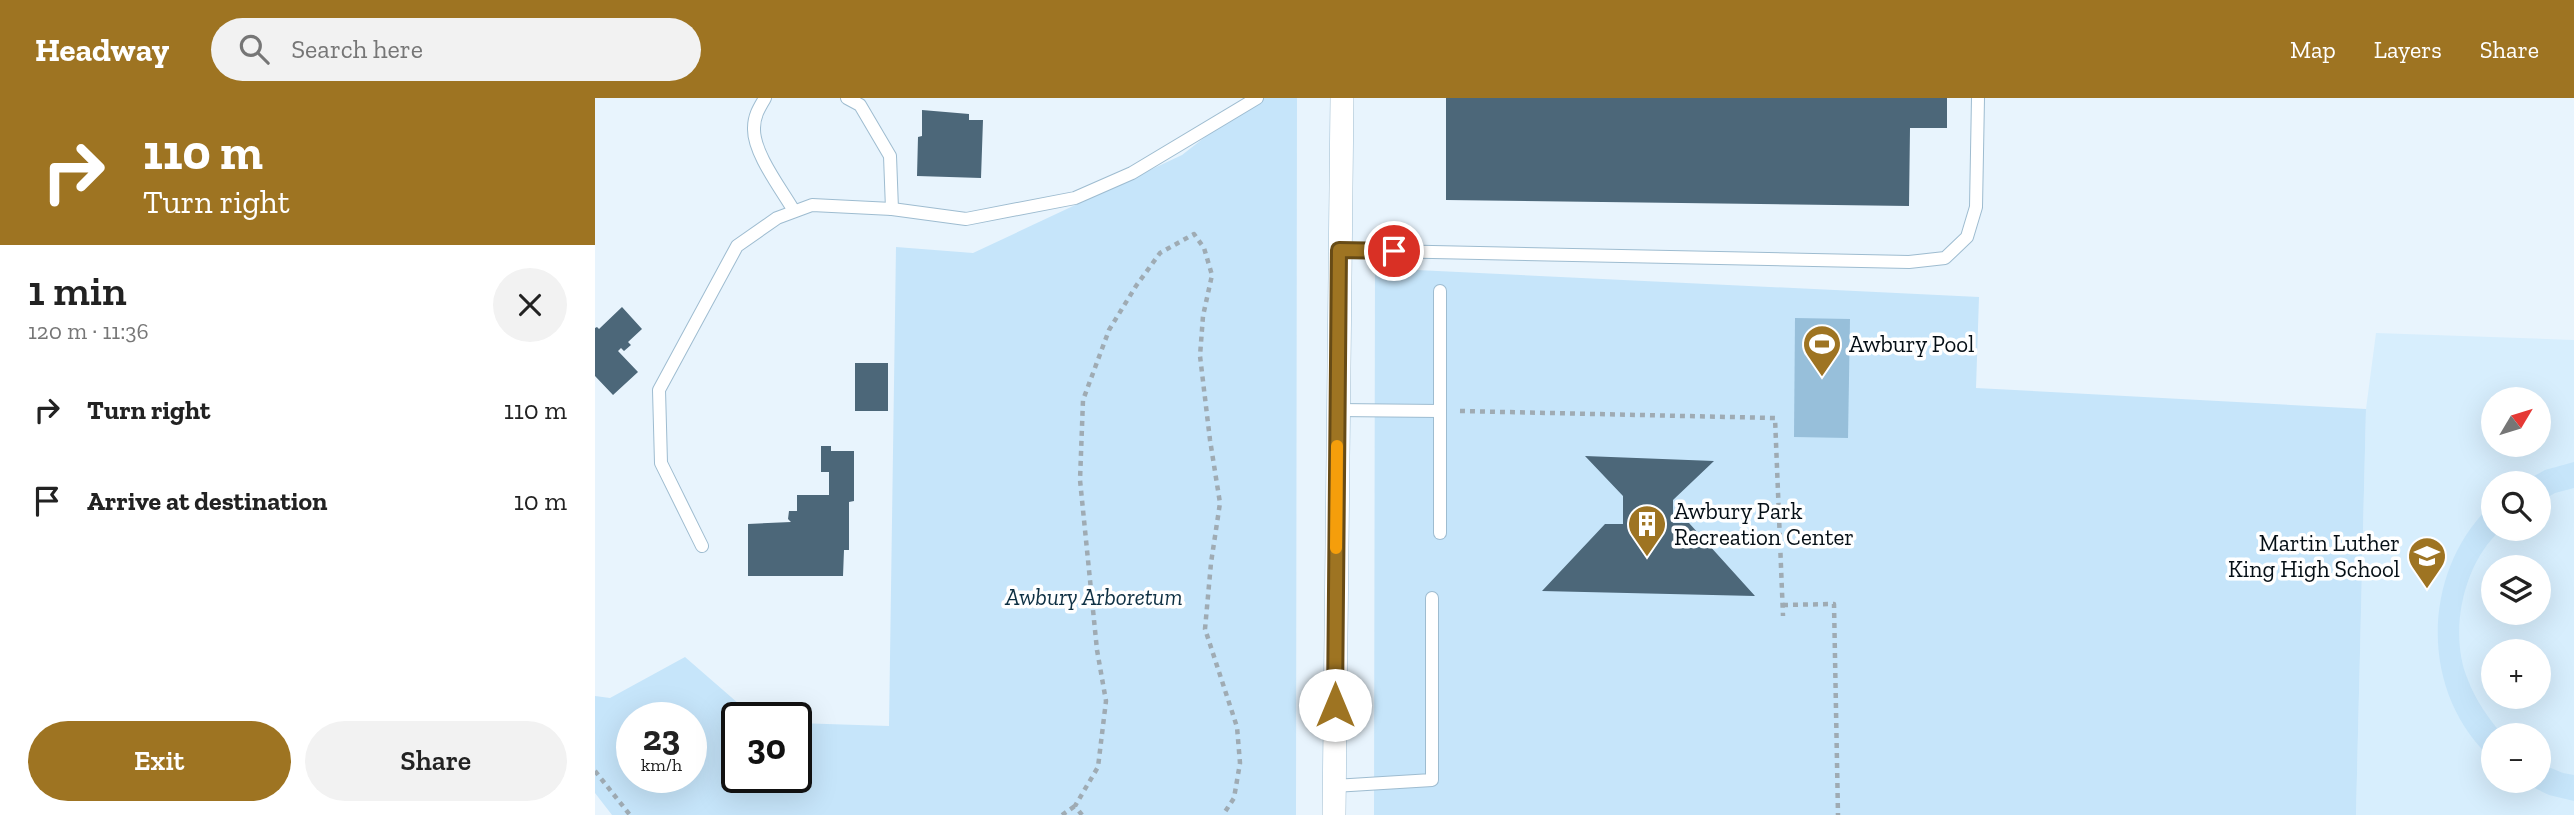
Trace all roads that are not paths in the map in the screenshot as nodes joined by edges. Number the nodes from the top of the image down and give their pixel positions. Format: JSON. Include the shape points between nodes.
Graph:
{"nodes":[{"id":1,"x":765,"y":98,"type":"edge"},
{"id":2,"x":847,"y":98,"type":"edge"},
{"id":3,"x":1257,"y":98,"type":"edge"},
{"id":4,"x":1342,"y":98,"type":"edge"},
{"id":5,"x":1978,"y":98,"type":"edge"},
{"id":6,"x":892,"y":209,"type":"junction"},
{"id":7,"x":794,"y":211,"type":"junction"},
{"id":8,"x":1339,"y":250,"type":"junction"},
{"id":9,"x":1440,"y":291,"type":"dead end"},
{"id":10,"x":1338,"y":410,"type":"junction"},
{"id":11,"x":1440,"y":411,"type":"junction"},
{"id":12,"x":1440,"y":533,"type":"dead end"},
{"id":13,"x":702,"y":546,"type":"dead end"},
{"id":14,"x":1432,"y":598,"type":"dead end"},
{"id":15,"x":1334,"y":786,"type":"junction"},
{"id":16,"x":1334,"y":815,"type":"edge"}],
"edges":[{"from":1,"to":7,"type":"lane","via":[[753,131],[760,153]]},
{"from":2,"to":6,"type":"lane","via":[[860,105],[890,156]]},
{"from":3,"to":6,"type":"lane","via":[[1132,173],[1075,198],[966,219]]},
{"from":4,"to":8,"type":"street"},
{"from":5,"to":8,"type":"lane","via":[[1976,207],[1967,237],[1945,258],[1909,262]]},
{"from":6,"to":7,"type":"lane","via":[[811,205]]},
{"from":7,"to":13,"type":"lane","via":[[737,246],[659,390],[661,463]]},
{"from":8,"to":10,"type":"street"},
{"from":9,"to":11,"type":"lane"},
{"from":10,"to":11,"type":"lane"},
{"from":10,"to":15,"type":"street"},
{"from":11,"to":12,"type":"lane"},
{"from":14,"to":15,"type":"lane","via":[[1432,780]]},
{"from":15,"to":16,"type":"street"}]}
